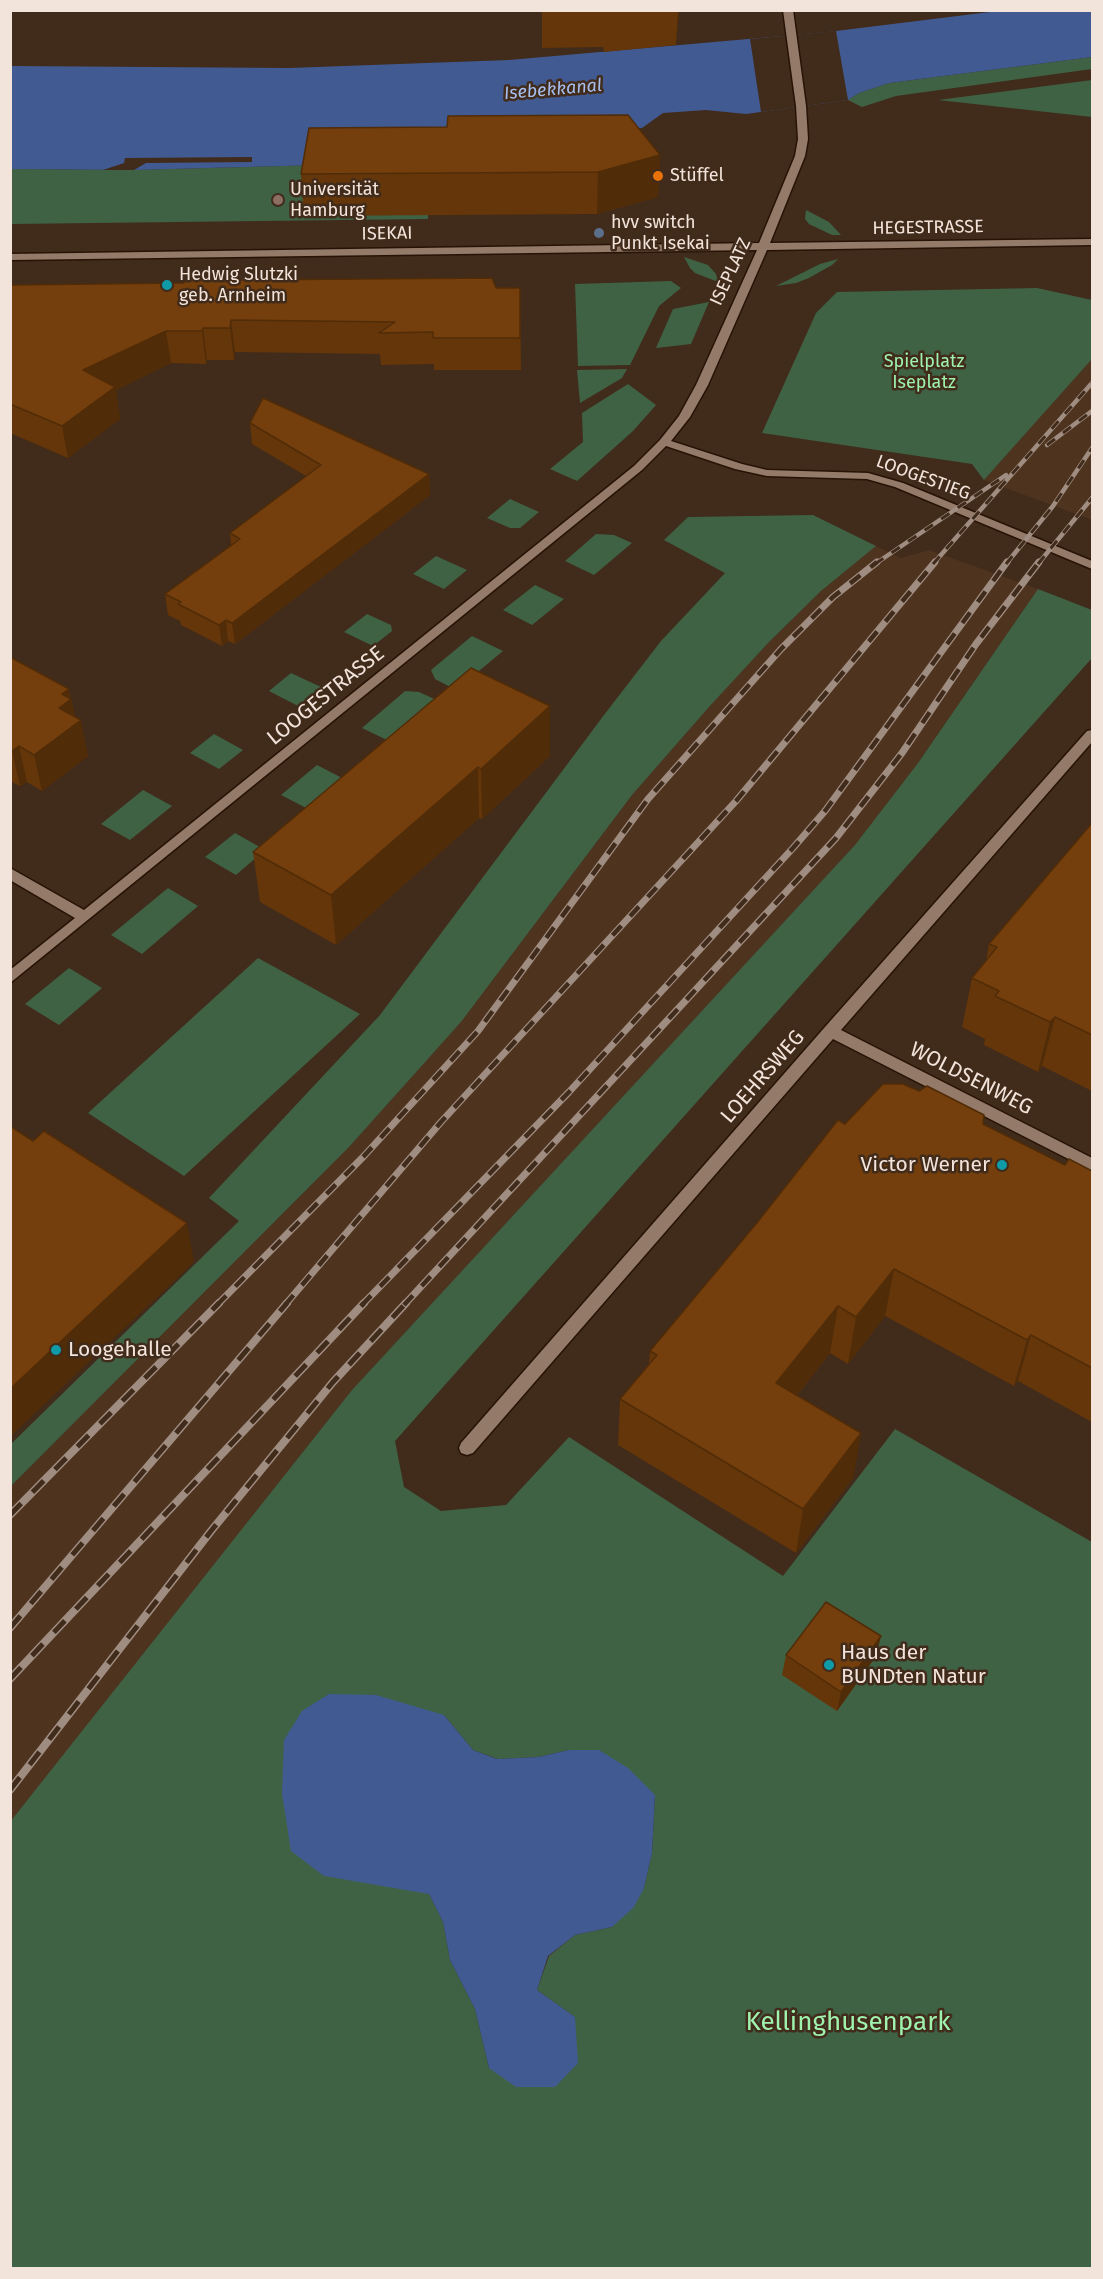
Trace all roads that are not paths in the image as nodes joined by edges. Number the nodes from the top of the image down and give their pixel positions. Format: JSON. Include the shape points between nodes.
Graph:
{"nodes":[{"id":1,"x":788,"y":10,"type":"edge"},
{"id":2,"x":1092,"y":242,"type":"edge"},
{"id":3,"x":764,"y":245,"type":"junction"},
{"id":4,"x":10,"y":257,"type":"edge"},
{"id":5,"x":664,"y":442,"type":"junction"},
{"id":6,"x":1092,"y":565,"type":"edge"},
{"id":7,"x":1092,"y":734,"type":"edge"},
{"id":8,"x":10,"y":873,"type":"edge"},
{"id":9,"x":85,"y":917,"type":"junction"},
{"id":10,"x":10,"y":978,"type":"edge"},
{"id":11,"x":831,"y":1031,"type":"junction"},
{"id":12,"x":1092,"y":1165,"type":"edge"},
{"id":13,"x":467,"y":1448,"type":"dead end"}],
"edges":[{"from":1,"to":3,"type":"street","name":"ISEPLATZ","via":[[803,139],[800,156]]},
{"from":2,"to":3,"type":"street","name":"HEGESTRASSE"},
{"from":3,"to":4,"type":"street","name":"ISEKAI"},
{"from":3,"to":5,"type":"street","name":"ISEPLATZ","via":[[694,402]]},
{"from":5,"to":6,"type":"street","name":"LOOGESTIEG","via":[[767,473],[868,476],[899,485]]},
{"from":5,"to":9,"type":"street","name":"LOOGESTRASSE","via":[[638,468]]},
{"from":7,"to":11,"type":"street","name":"LOEHRSWEG"},
{"from":8,"to":9,"type":"street"},
{"from":9,"to":10,"type":"street","name":"LOOGESTRASSE"},
{"from":11,"to":12,"type":"street","name":"WOLDSENWEG"},
{"from":11,"to":13,"type":"street","name":"LOEHRSWEG"}]}
